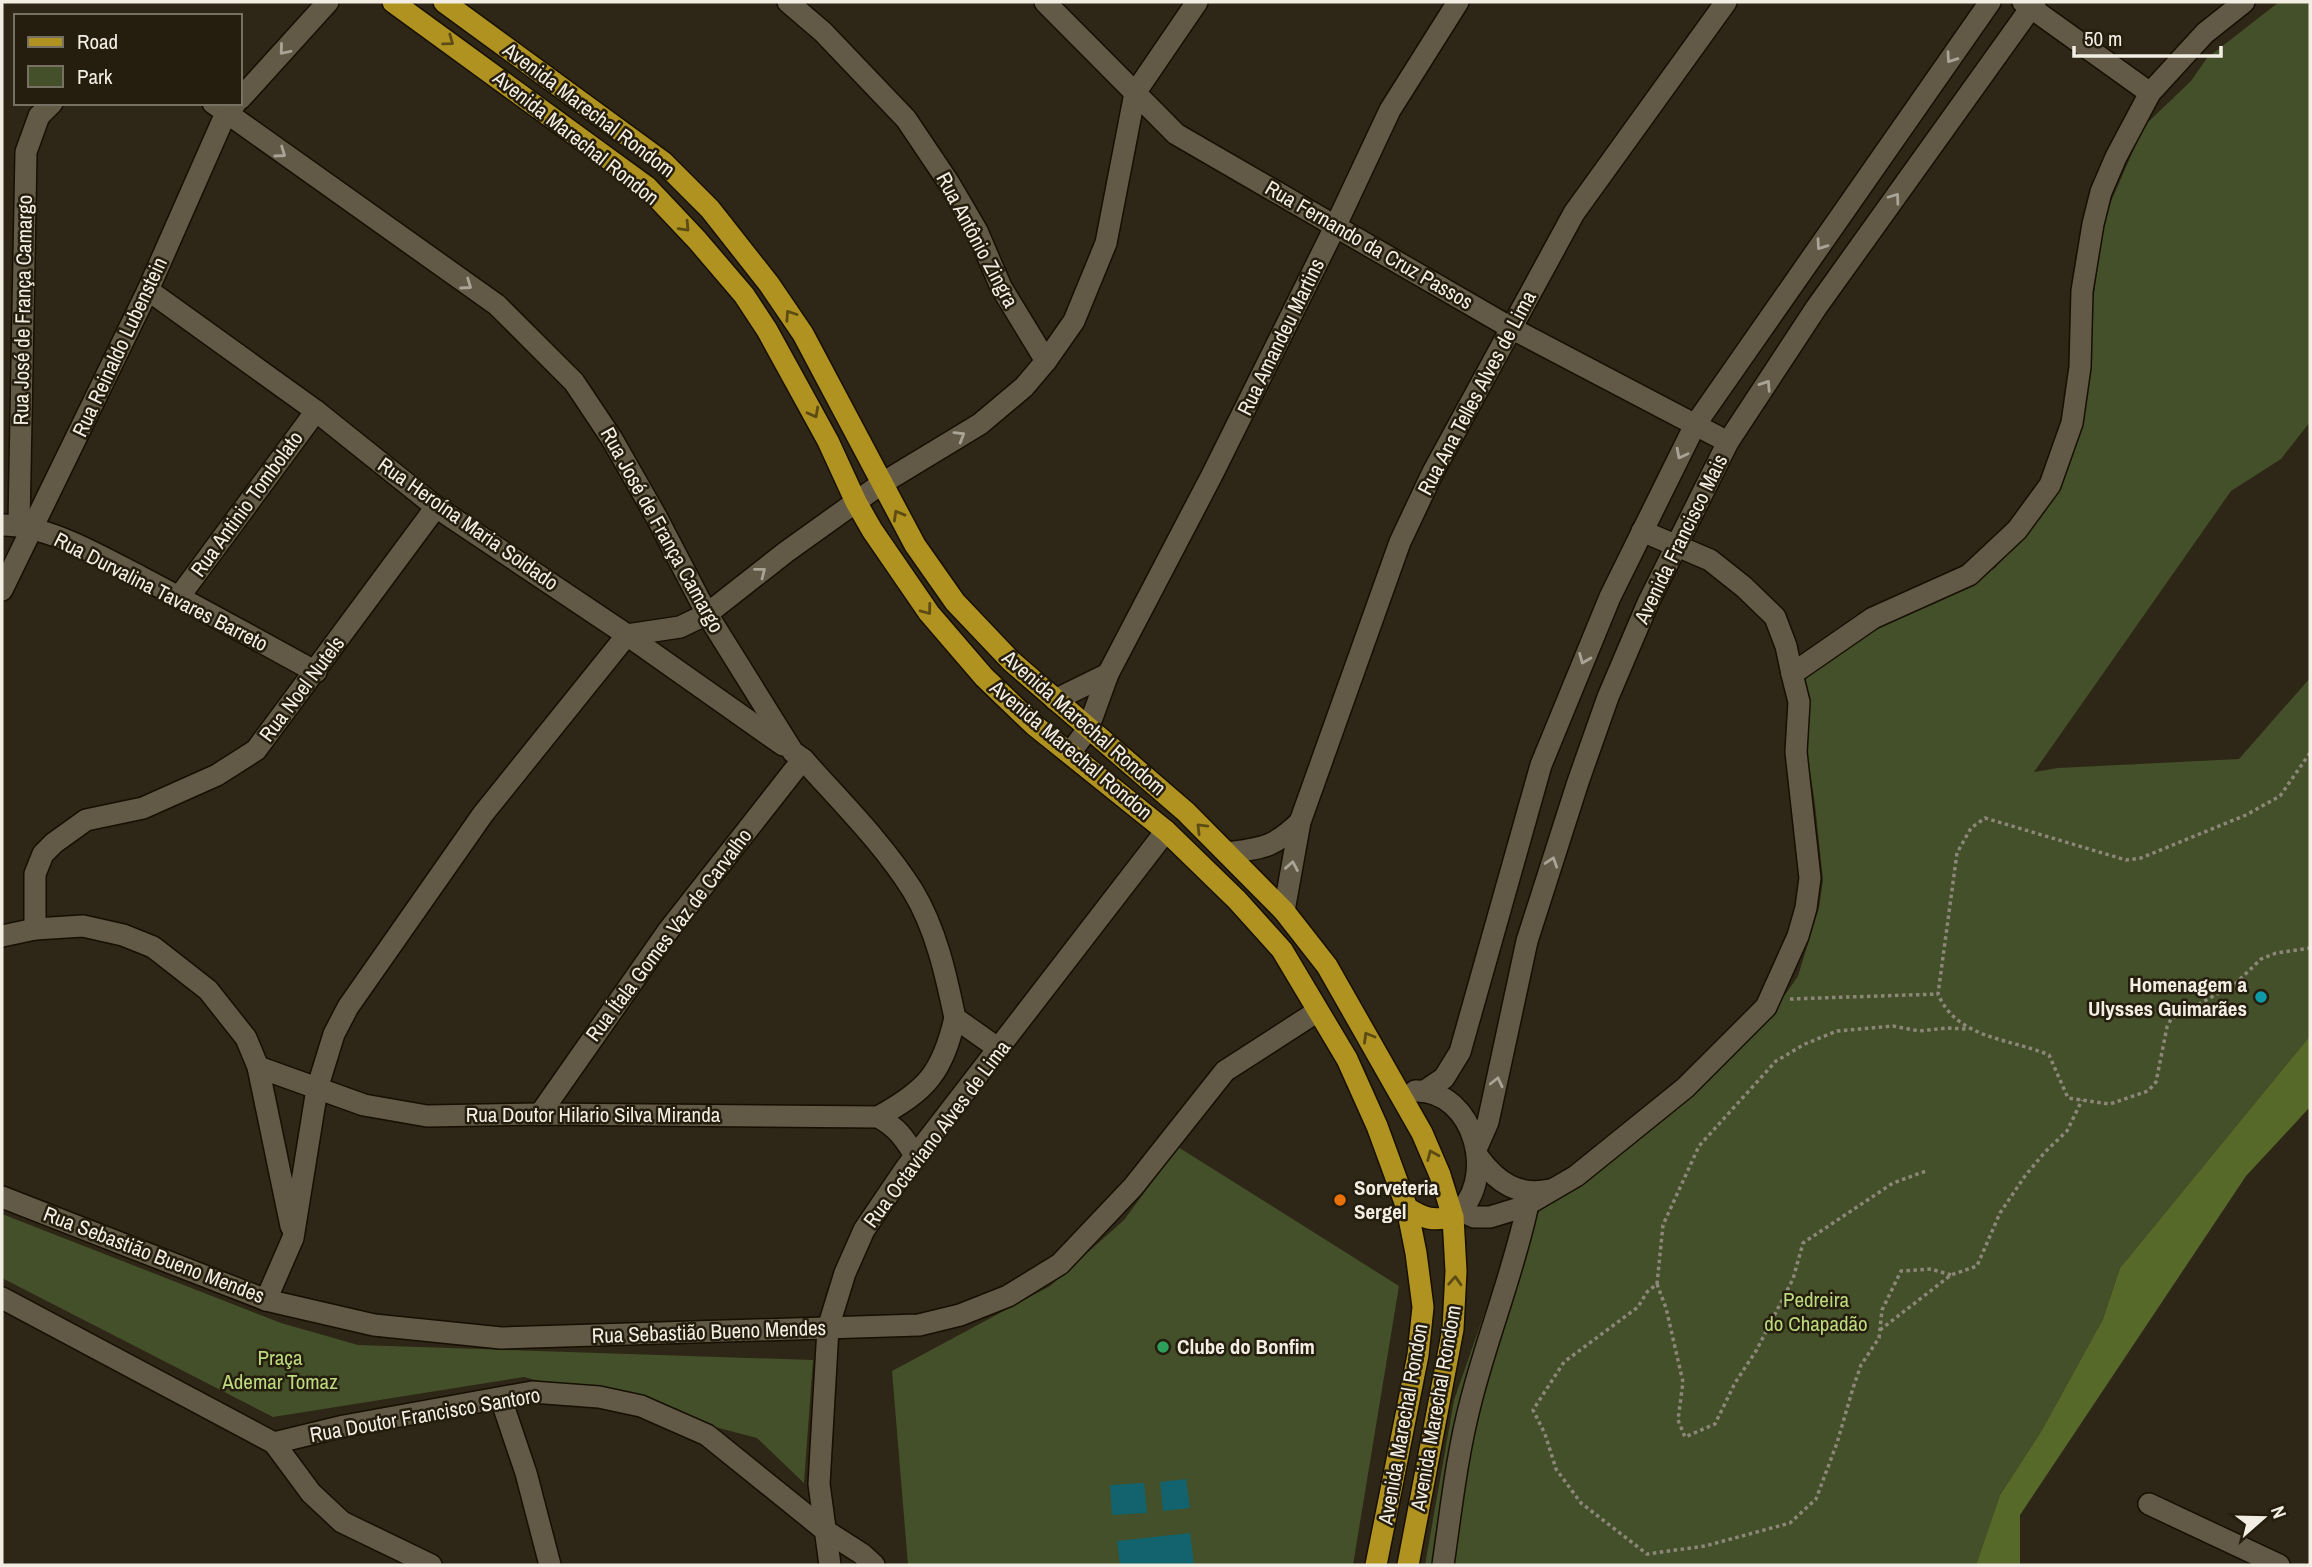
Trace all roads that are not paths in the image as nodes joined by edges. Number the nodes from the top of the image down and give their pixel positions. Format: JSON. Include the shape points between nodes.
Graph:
{"nodes":[{"id":1,"x":328,"y":2,"type":"edge"},
{"id":2,"x":393,"y":2,"type":"edge"},
{"id":3,"x":444,"y":2,"type":"edge"},
{"id":4,"x":788,"y":2,"type":"edge"},
{"id":5,"x":1045,"y":2,"type":"edge"},
{"id":6,"x":1198,"y":2,"type":"edge"},
{"id":7,"x":1458,"y":2,"type":"edge"},
{"id":8,"x":1726,"y":2,"type":"edge"},
{"id":9,"x":1990,"y":2,"type":"edge"},
{"id":10,"x":2244,"y":2,"type":"edge"},
{"id":11,"x":2030,"y":4,"type":"edge"},
{"id":12,"x":242,"y":91,"type":"edge"},
{"id":13,"x":1135,"y":93,"type":"junction"},
{"id":14,"x":2150,"y":93,"type":"junction"},
{"id":15,"x":50,"y":105,"type":"edge"},
{"id":16,"x":228,"y":105,"type":"edge"},
{"id":17,"x":1336,"y":225,"type":"junction"},
{"id":18,"x":148,"y":290,"type":"junction"},
{"id":19,"x":1511,"y":328,"type":"junction"},
{"id":20,"x":1046,"y":361,"type":"junction"},
{"id":21,"x":316,"y":411,"type":"junction"},
{"id":22,"x":1695,"y":425,"type":"junction"},
{"id":23,"x":1728,"y":442,"type":"junction"},
{"id":24,"x":881,"y":484,"type":"junction"},
{"id":25,"x":856,"y":502,"type":"junction"},
{"id":26,"x":436,"y":507,"type":"junction"},
{"id":27,"x":18,"y":526,"type":"edge"},
{"id":28,"x":1642,"y":531,"type":"junction"},
{"id":29,"x":1679,"y":545,"type":"junction"},
{"id":30,"x":2,"y":590,"type":"edge"},
{"id":31,"x":179,"y":597,"type":"junction"},
{"id":32,"x":707,"y":614,"type":"junction"},
{"id":33,"x":627,"y":635,"type":"junction"},
{"id":34,"x":316,"y":672,"type":"junction"},
{"id":35,"x":1108,"y":674,"type":"junction"},
{"id":36,"x":1792,"y":674,"type":"junction"},
{"id":37,"x":1055,"y":700,"type":"junction"},
{"id":38,"x":1088,"y":729,"type":"junction"},
{"id":39,"x":1070,"y":753,"type":"junction"},
{"id":40,"x":798,"y":755,"type":"junction"},
{"id":41,"x":1300,"y":822,"type":"junction"},
{"id":42,"x":1166,"y":831,"type":"junction"},
{"id":43,"x":1227,"y":853,"type":"junction"},
{"id":44,"x":1284,"y":911,"type":"junction"},
{"id":45,"x":35,"y":929,"type":"junction"},
{"id":46,"x":2,"y":936,"type":"edge"},
{"id":47,"x":1318,"y":1011,"type":"junction"},
{"id":48,"x":955,"y":1018,"type":"junction"},
{"id":49,"x":999,"y":1049,"type":"junction"},
{"id":50,"x":258,"y":1067,"type":"junction"},
{"id":51,"x":317,"y":1089,"type":"junction"},
{"id":52,"x":1425,"y":1091,"type":"junction"},
{"id":53,"x":1402,"y":1097,"type":"junction"},
{"id":54,"x":540,"y":1114,"type":"junction"},
{"id":55,"x":878,"y":1117,"type":"junction"},
{"id":56,"x":1377,"y":1126,"type":"junction"},
{"id":57,"x":1478,"y":1152,"type":"junction"},
{"id":58,"x":916,"y":1157,"type":"junction"},
{"id":59,"x":1555,"y":1189,"type":"junction"},
{"id":60,"x":2,"y":1197,"type":"edge"},
{"id":61,"x":1528,"y":1204,"type":"junction"},
{"id":62,"x":1407,"y":1208,"type":"junction"},
{"id":63,"x":1457,"y":1214,"type":"junction"},
{"id":64,"x":293,"y":1238,"type":"junction"},
{"id":65,"x":2,"y":1298,"type":"edge"},
{"id":66,"x":266,"y":1300,"type":"junction"},
{"id":67,"x":828,"y":1328,"type":"junction"},
{"id":68,"x":501,"y":1399,"type":"junction"},
{"id":69,"x":274,"y":1443,"type":"junction"},
{"id":70,"x":2149,"y":1504,"type":"dead end"},
{"id":71,"x":826,"y":1531,"type":"junction"},
{"id":72,"x":431,"y":1565,"type":"edge"},
{"id":73,"x":550,"y":1565,"type":"edge"},
{"id":74,"x":830,"y":1565,"type":"edge"},
{"id":75,"x":874,"y":1565,"type":"edge"},
{"id":76,"x":1377,"y":1565,"type":"edge"},
{"id":77,"x":1408,"y":1565,"type":"edge"},
{"id":78,"x":1443,"y":1565,"type":"edge"},
{"id":79,"x":2278,"y":1565,"type":"edge"}],
"edges":[{"from":1,"to":12,"type":"street","name":"Rua Reinaldo Lubenstein","one_way":true},
{"from":2,"to":25,"type":"main road","name":"Avenida Marechal Rondon","one_way":true,"via":[[647,187],[697,240],[767,330],[828,440]]},
{"from":24,"to":3,"type":"main road","name":"Avenida Marechal Rondom","one_way":true,"via":[[803,334],[710,209],[663,162]]},
{"from":4,"to":20,"type":"street","name":"Rua Antônio Zingra","via":[[906,119],[977,231],[1001,287]]},
{"from":5,"to":13,"type":"street","name":"Rua Fernando da Cruz Passos"},
{"from":6,"to":13,"type":"street"},
{"from":7,"to":17,"type":"street","name":"Rua Amandeu Martins","via":[[1390,110]]},
{"from":8,"to":19,"type":"street","name":"Rua Ana Telles Alves de Lima","via":[[1574,213]]},
{"from":9,"to":22,"type":"street","name":"Avenida Francisco Mais","one_way":true},
{"from":10,"to":14,"type":"street","via":[[2205,33]]},
{"from":11,"to":14,"type":"street"},
{"from":23,"to":11,"type":"street","name":"Avenida Francisco Mais","one_way":true,"via":[[1816,308]]},
{"from":13,"to":17,"type":"street","name":"Rua Fernando da Cruz Passos","via":[[1176,134]]},
{"from":13,"to":20,"type":"street","via":[[1105,243],[1074,321]]},
{"from":14,"to":36,"type":"street","via":[[2101,192],[2082,291],[2080,367],[2072,423],[2050,485],[2017,530],[1969,575],[1873,618]]},
{"from":15,"to":27,"type":"street","name":"Rua José de França Camargo","via":[[39,116],[26,152]]},
{"from":16,"to":18,"type":"street","name":"Rua Reinaldo Lubenstein"},
{"from":16,"to":32,"type":"street","name":"Rua José de França Camargo","one_way":true,"via":[[496,305],[543,349],[574,382],[612,439]]},
{"from":17,"to":19,"type":"street","name":"Rua Fernando da Cruz Passos"},
{"from":17,"to":35,"type":"street","name":"Rua Amandeu Martins"},
{"from":18,"to":21,"type":"street","name":"Rua Heroína Maria Soldado"},
{"from":18,"to":27,"type":"street","name":"Rua Reinaldo Lubenstein"},
{"from":19,"to":22,"type":"street","name":"Rua Fernando da Cruz Passos"},
{"from":19,"to":41,"type":"street","name":"Rua Ana Telles Alves de Lima","via":[[1433,472],[1401,542]]},
{"from":24,"to":20,"type":"street","one_way":true,"via":[[980,424],[1024,387]]},
{"from":21,"to":26,"type":"street","name":"Rua Heroína Maria Soldado"},
{"from":21,"to":31,"type":"street","name":"Rua Antinio Tombolato"},
{"from":22,"to":23,"type":"street","name":"Rua Fernando da Cruz Passos"},
{"from":22,"to":28,"type":"street","name":"Avenida Francisco Mais","one_way":true},
{"from":23,"to":29,"type":"street","name":"Avenida Francisco Mais"},
{"from":24,"to":25,"type":"street"},
{"from":37,"to":24,"type":"main road","name":"Avenida Marechal Rondom","one_way":true,"via":[[955,602],[915,545]]},
{"from":32,"to":25,"type":"street","one_way":true},
{"from":25,"to":39,"type":"main road","name":"Avenida Marechal Rondon","one_way":true,"via":[[897,569],[961,652],[1034,725]]},
{"from":26,"to":33,"type":"street","name":"Rua Heroína Maria Soldado"},
{"from":26,"to":34,"type":"street","name":"Rua Noel Nutels"},
{"from":27,"to":30,"type":"street","name":"Rua Reinaldo Lubenstein"},
{"from":27,"to":31,"type":"street","name":"Rua Durvalina Tavares Barreto","via":[[92,552]]},
{"from":28,"to":29,"type":"street"},
{"from":28,"to":52,"type":"street","name":"Avenida Francisco Mais","one_way":true,"via":[[1541,765],[1460,1052],[1444,1078]]},
{"from":29,"to":36,"type":"street","via":[[1710,560],[1775,617]]},
{"from":57,"to":29,"type":"street","name":"Avenida Francisco Mais","one_way":true,"via":[[1527,941],[1578,782],[1648,603]]},
{"from":31,"to":34,"type":"street","name":"Rua Durvalina Tavares Barreto"},
{"from":32,"to":33,"type":"street","via":[[680,627]]},
{"from":32,"to":40,"type":"street","name":"Rua José de França Camargo"},
{"from":33,"to":40,"type":"street","name":"Rua Heroína Maria Soldado"},
{"from":33,"to":51,"type":"street","via":[[483,814],[348,1007],[334,1034]]},
{"from":34,"to":45,"type":"street","name":"Rua Noel Nutels","via":[[257,750],[217,775],[143,808],[86,820],[54,843],[35,874]]},
{"from":35,"to":37,"type":"street"},
{"from":35,"to":38,"type":"street","name":"Rua Amandeu Martins"},
{"from":36,"to":59,"type":"street","via":[[1799,702],[1796,752],[1810,878],[1798,936],[1771,999],[1685,1088]]},
{"from":37,"to":38,"type":"main road","name":"Avenida Marechal Rondom"},
{"from":38,"to":39,"type":"street","name":"Rua Amandeu Martins"},
{"from":43,"to":38,"type":"main road","name":"Avenida Marechal Rondom","one_way":true},
{"from":39,"to":42,"type":"main road","name":"Avenida Marechal Rondon"},
{"from":40,"to":48,"type":"street","name":"Rua José de França Camargo","via":[[886,853],[913,892],[934,937]]},
{"from":40,"to":54,"type":"street","name":"Rua Ítala Gomes Vaz de Carvalho"},
{"from":41,"to":43,"type":"street","via":[[1280,841],[1262,849]]},
{"from":44,"to":41,"type":"street","name":"Rua Ana Telles Alves de Lima","one_way":true},
{"from":42,"to":47,"type":"main road","name":"Avenida Marechal Rondon","via":[[1282,950]]},
{"from":42,"to":49,"type":"street","name":"Rua Octaviano Alves de Lima"},
{"from":43,"to":44,"type":"main road","name":"Avenida Marechal Rondom"},
{"from":53,"to":44,"type":"main road","name":"Avenida Marechal Rondom","one_way":true,"via":[[1327,966]]},
{"from":45,"to":46,"type":"street"},
{"from":45,"to":50,"type":"street","via":[[83,926],[153,947],[221,1004],[246,1038]]},
{"from":47,"to":56,"type":"main road","name":"Avenida Marechal Rondon","via":[[1347,1059]]},
{"from":47,"to":67,"type":"street","name":"Rua Sebastião Bueno Mendes","via":[[1225,1071],[1133,1187],[1060,1264],[1008,1296],[960,1315],[919,1325]]},
{"from":48,"to":49,"type":"street"},
{"from":48,"to":55,"type":"street","via":[[935,1073],[904,1103]]},
{"from":49,"to":58,"type":"street","name":"Rua Octaviano Alves de Lima"},
{"from":50,"to":51,"type":"street","name":"Rua Doutor Hilario Silva Miranda"},
{"from":50,"to":64,"type":"street"},
{"from":51,"to":54,"type":"street","name":"Rua Doutor Hilario Silva Miranda","via":[[364,1105],[426,1116]]},
{"from":51,"to":64,"type":"street"},
{"from":52,"to":53,"type":"street"},
{"from":52,"to":57,"type":"street","via":[[1442,1097],[1458,1111]]},
{"from":53,"to":56,"type":"main road","via":[[1386,1109]]},
{"from":63,"to":53,"type":"main road","name":"Avenida Marechal Rondom","one_way":true},
{"from":54,"to":55,"type":"street","name":"Rua Doutor Hilario Silva Miranda"},
{"from":55,"to":58,"type":"street","via":[[898,1130]]},
{"from":56,"to":62,"type":"main road","name":"Avenida Marechal Rondon"},
{"from":57,"to":59,"type":"street","via":[[1487,1169],[1519,1192]]},
{"from":57,"to":63,"type":"street","name":"Avenida Francisco Mais","via":[[1472,1194]]},
{"from":58,"to":67,"type":"street","name":"Rua Octaviano Alves de Lima","via":[[864,1230]]},
{"from":59,"to":61,"type":"street"},
{"from":60,"to":66,"type":"street","name":"Rua Sebastião Bueno Mendes"},
{"from":61,"to":63,"type":"street","via":[[1490,1217]]},
{"from":61,"to":78,"type":"street","via":[[1466,1419]]},
{"from":62,"to":63,"type":"main road","via":[[1434,1220]]},
{"from":62,"to":76,"type":"main road","name":"Avenida Marechal Rondon","via":[[1423,1307],[1411,1395]]},
{"from":77,"to":63,"type":"main road","name":"Avenida Marechal Rondom","one_way":true,"via":[[1453,1329]]},
{"from":64,"to":66,"type":"street"},
{"from":65,"to":69,"type":"street"},
{"from":66,"to":67,"type":"street","name":"Rua Sebastião Bueno Mendes","via":[[374,1325],[501,1338]]},
{"from":67,"to":71,"type":"street","name":"Rua Octaviano Alves de Lima","via":[[819,1484]]},
{"from":68,"to":69,"type":"street","name":"Rua Doutor Francisco Santoro"},
{"from":68,"to":71,"type":"street","name":"Rua Doutor Francisco Santoro","via":[[532,1392],[641,1406],[707,1435]]},
{"from":68,"to":73,"type":"street"},
{"from":69,"to":72,"type":"street","via":[[311,1493],[342,1522]]},
{"from":70,"to":79,"type":"street"},
{"from":71,"to":74,"type":"street","name":"Rua Octaviano Alves de Lima"},
{"from":71,"to":75,"type":"street","name":"Rua Doutor Francisco Santoro"}]}
